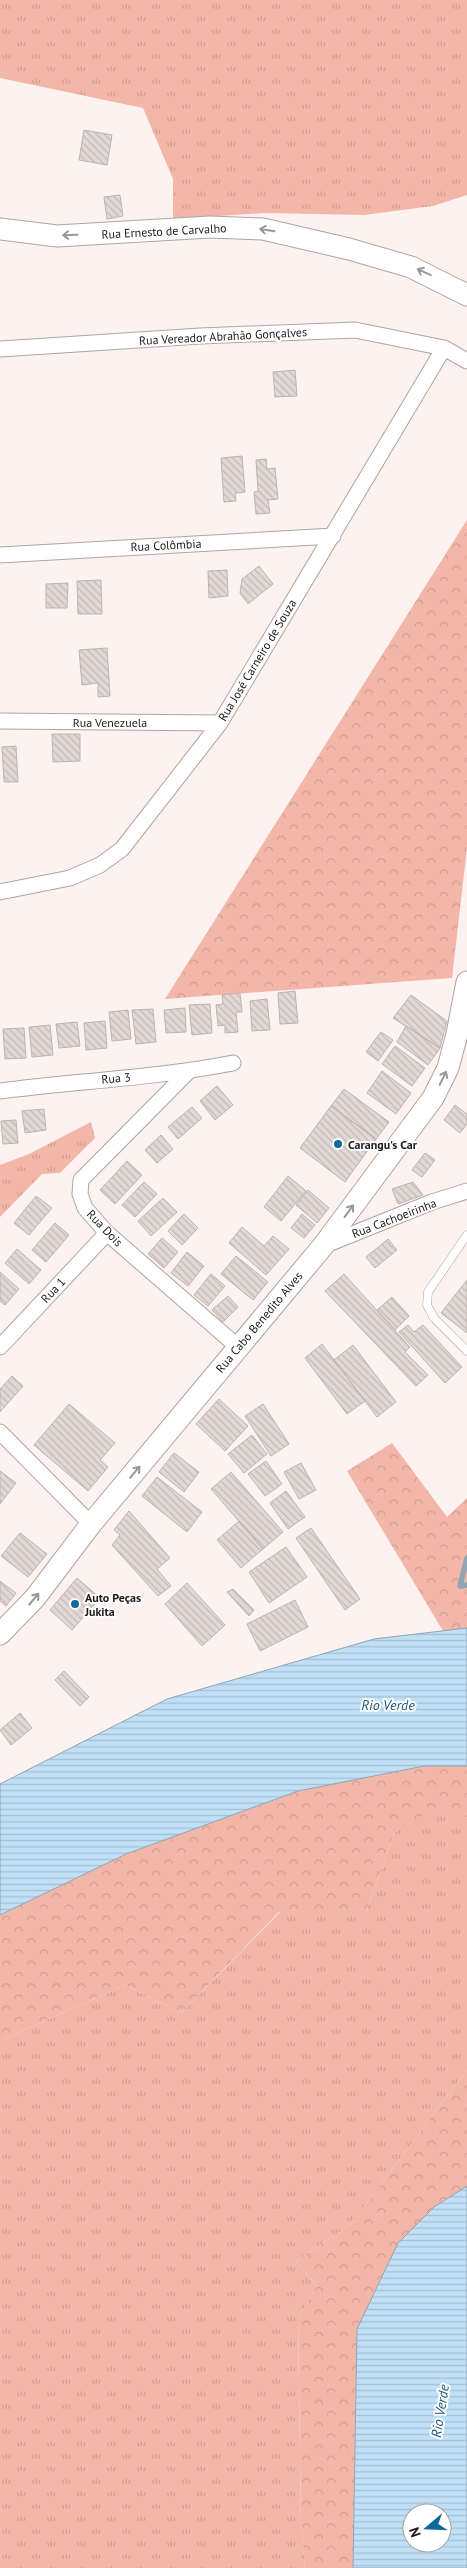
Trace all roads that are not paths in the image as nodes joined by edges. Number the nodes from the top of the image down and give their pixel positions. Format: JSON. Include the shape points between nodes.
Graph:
{"nodes":[{"id":1,"x":0,"y":230,"type":"edge"},
{"id":2,"x":467,"y":295,"type":"edge"},
{"id":3,"x":444,"y":348,"type":"junction"},
{"id":4,"x":0,"y":349,"type":"edge"},
{"id":5,"x":467,"y":361,"type":"edge"},
{"id":6,"x":333,"y":536,"type":"junction"},
{"id":7,"x":0,"y":555,"type":"edge"},
{"id":8,"x":0,"y":721,"type":"edge"},
{"id":9,"x":220,"y":723,"type":"junction"},
{"id":10,"x":0,"y":892,"type":"edge"},
{"id":11,"x":467,"y":982,"type":"edge"},
{"id":12,"x":233,"y":1063,"type":"dead end"},
{"id":13,"x":188,"y":1072,"type":"junction"},
{"id":14,"x":0,"y":1090,"type":"edge"},
{"id":15,"x":467,"y":1192,"type":"edge"},
{"id":16,"x":107,"y":1233,"type":"junction"},
{"id":17,"x":467,"y":1235,"type":"edge"},
{"id":18,"x":323,"y":1246,"type":"junction"},
{"id":19,"x":0,"y":1346,"type":"edge"},
{"id":20,"x":238,"y":1348,"type":"junction"},
{"id":21,"x":467,"y":1351,"type":"edge"},
{"id":22,"x":0,"y":1432,"type":"edge"},
{"id":23,"x":92,"y":1524,"type":"junction"},
{"id":24,"x":0,"y":1634,"type":"edge"}],
"edges":[{"from":2,"to":1,"type":"main road","name":"Rua Ernesto de Carvalho","one_way":true,"via":[[411,267],[263,229],[210,227],[57,236]]},
{"from":3,"to":4,"type":"street","name":"Rua Vereador Abrahão Gonçalves","via":[[355,330]]},
{"from":3,"to":5,"type":"street","name":"Rua Vereador Abrahão Gonçalves"},
{"from":3,"to":6,"type":"street","name":"Rua José Carneiro de Souza"},
{"from":6,"to":7,"type":"street","name":"Rua Colômbia"},
{"from":6,"to":9,"type":"street","name":"Rua José Carneiro de Souza"},
{"from":8,"to":9,"type":"street","name":"Rua Venezuela"},
{"from":9,"to":10,"type":"street","name":"Rua José Carneiro de Souza","via":[[122,850],[100,865],[70,878]]},
{"from":18,"to":11,"type":"main road","name":"Rua Cabo Benedito Alves","one_way":true,"via":[[433,1098],[448,1068]]},
{"from":12,"to":13,"type":"street","name":"Rua 3"},
{"from":13,"to":14,"type":"street","name":"Rua 3"},
{"from":13,"to":16,"type":"street","name":"Rua Dois","via":[[81,1180],[80,1194],[85,1208]]},
{"from":15,"to":18,"type":"street","name":"Rua Cachoeirinha","via":[[432,1202]]},
{"from":16,"to":19,"type":"street","name":"Rua 1"},
{"from":16,"to":20,"type":"street","name":"Rua Dois"},
{"from":17,"to":21,"type":"lane","via":[[428,1292],[427,1306],[434,1318]]},
{"from":18,"to":20,"type":"main road","name":"Rua Cabo Benedito Alves"},
{"from":23,"to":20,"type":"main road","name":"Rua Cabo Benedito Alves","one_way":true},
{"from":22,"to":23,"type":"street"},
{"from":24,"to":23,"type":"main road","name":"Rua Cabo Benedito Alves","one_way":true,"via":[[35,1598]]}]}
